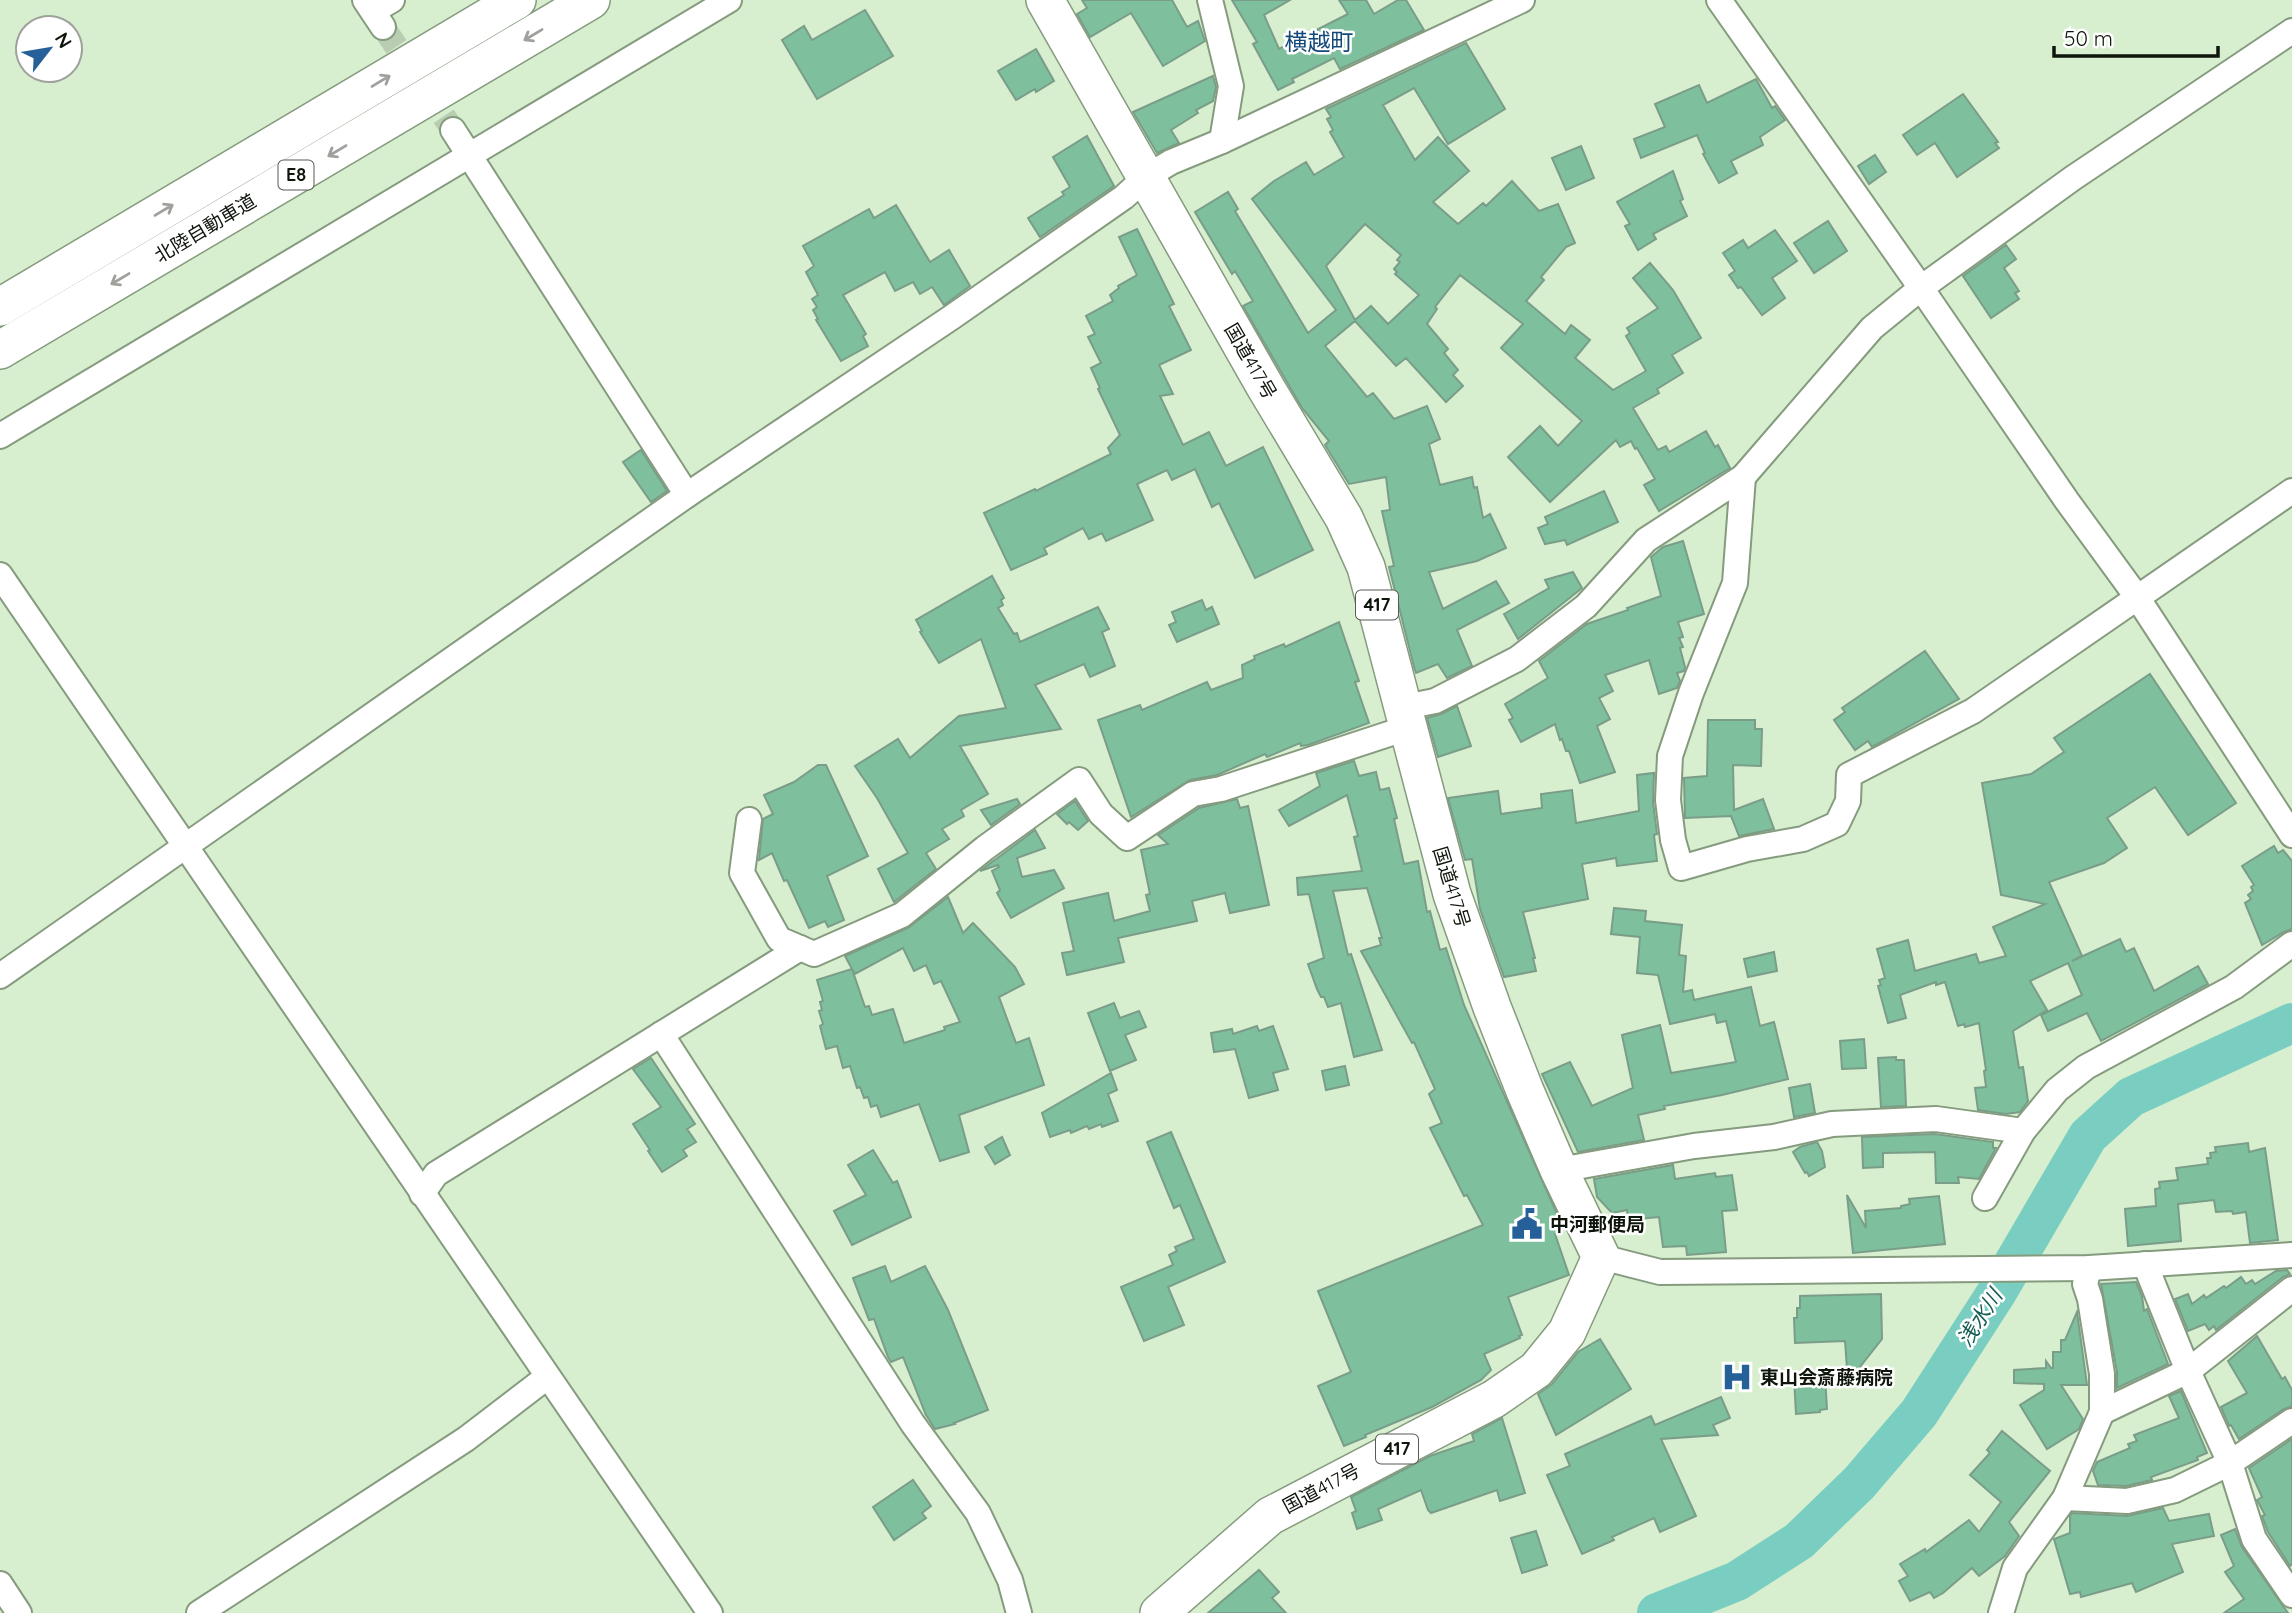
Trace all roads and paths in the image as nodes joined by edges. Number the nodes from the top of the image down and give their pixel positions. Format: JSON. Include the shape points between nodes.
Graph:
{"nodes":[{"id":1,"x":517,"y":0,"type":"edge"},
{"id":2,"x":591,"y":0,"type":"edge"},
{"id":3,"x":729,"y":0,"type":"edge"},
{"id":4,"x":1045,"y":0,"type":"edge"},
{"id":5,"x":1210,"y":0,"type":"edge"},
{"id":6,"x":1522,"y":0,"type":"edge"},
{"id":7,"x":1719,"y":0,"type":"edge"},
{"id":8,"x":2292,"y":31,"type":"edge"},
{"id":9,"x":453,"y":130,"type":"tunnel mouth"},
{"id":10,"x":1222,"y":141,"type":"junction"},
{"id":11,"x":470,"y":155,"type":"junction"},
{"id":12,"x":1146,"y":177,"type":"junction"},
{"id":13,"x":1921,"y":288,"type":"junction"},
{"id":14,"x":0,"y":307,"type":"edge"},
{"id":15,"x":0,"y":350,"type":"edge"},
{"id":16,"x":0,"y":436,"type":"edge"},
{"id":17,"x":1743,"y":477,"type":"junction"},
{"id":18,"x":2292,"y":491,"type":"edge"},
{"id":19,"x":687,"y":495,"type":"junction"},
{"id":20,"x":0,"y":575,"type":"edge"},
{"id":21,"x":2137,"y":597,"type":"junction"},
{"id":22,"x":1407,"y":717,"type":"junction"},
{"id":23,"x":749,"y":820,"type":"dead end"},
{"id":24,"x":2292,"y":835,"type":"edge"},
{"id":25,"x":186,"y":845,"type":"junction"},
{"id":26,"x":2292,"y":944,"type":"edge"},
{"id":27,"x":800,"y":948,"type":"junction"},
{"id":28,"x":0,"y":976,"type":"edge"},
{"id":29,"x":661,"y":1034,"type":"junction"},
{"id":30,"x":2023,"y":1131,"type":"junction"},
{"id":31,"x":1559,"y":1170,"type":"junction"},
{"id":32,"x":422,"y":1194,"type":"junction"},
{"id":33,"x":1985,"y":1198,"type":"dead end"},
{"id":34,"x":2292,"y":1255,"type":"edge"},
{"id":35,"x":1601,"y":1257,"type":"junction"},
{"id":36,"x":2145,"y":1264,"type":"junction"},
{"id":37,"x":2084,"y":1268,"type":"junction"},
{"id":38,"x":2292,"y":1289,"type":"edge"},
{"id":39,"x":2188,"y":1371,"type":"junction"},
{"id":40,"x":547,"y":1377,"type":"junction"},
{"id":41,"x":2102,"y":1412,"type":"junction"},
{"id":42,"x":2292,"y":1421,"type":"edge"},
{"id":43,"x":2230,"y":1463,"type":"junction"},
{"id":44,"x":2066,"y":1497,"type":"junction"},
{"id":45,"x":0,"y":1584,"type":"edge"},
{"id":46,"x":2292,"y":1594,"type":"edge"},
{"id":47,"x":19,"y":1613,"type":"edge"},
{"id":48,"x":199,"y":1613,"type":"edge"},
{"id":49,"x":710,"y":1613,"type":"edge"},
{"id":50,"x":1019,"y":1613,"type":"edge"},
{"id":51,"x":1159,"y":1613,"type":"edge"},
{"id":52,"x":2001,"y":1613,"type":"edge"}],
"edges":[{"from":14,"to":1,"type":"highway","name":"北陸自動車道","number":"E8","one_way":true},
{"from":2,"to":15,"type":"highway","name":"北陸自動車道","number":"E8","one_way":true},
{"from":3,"to":11,"type":"street"},
{"from":4,"to":12,"type":"highway","name":"国道417号","number":"417"},
{"from":5,"to":10,"type":"street","via":[[1231,86]]},
{"from":6,"to":10,"type":"street"},
{"from":7,"to":13,"type":"street"},
{"from":8,"to":13,"type":"street","via":[[2073,178]]},
{"from":9,"to":11,"type":"street"},
{"from":10,"to":12,"type":"street"},
{"from":11,"to":16,"type":"street"},
{"from":11,"to":19,"type":"street"},
{"from":12,"to":19,"type":"street","via":[[963,310]]},
{"from":12,"to":22,"type":"highway","name":"国道417号","number":"417","via":[[1344,518],[1366,567]]},
{"from":13,"to":17,"type":"street","via":[[1872,328]]},
{"from":13,"to":21,"type":"street"},
{"from":17,"to":21,"type":"street","via":[[1735,583],[1670,756],[1668,800],[1672,840],[1681,868],[1803,839],[1837,824],[1848,801],[1849,775],[1973,711]]},
{"from":17,"to":22,"type":"street","via":[[1646,540],[1586,606],[1517,659]]},
{"from":18,"to":21,"type":"street"},
{"from":19,"to":25,"type":"street"},
{"from":20,"to":25,"type":"street"},
{"from":21,"to":24,"type":"street"},
{"from":22,"to":27,"type":"street","via":[[1221,789],[1193,793],[1127,838],[1101,814],[1079,780],[902,915],[814,954]]},
{"from":22,"to":31,"type":"highway","name":"国道417号","number":"417","via":[[1452,894],[1492,1007]]},
{"from":23,"to":27,"type":"street","via":[[741,873],[779,939]]},
{"from":25,"to":28,"type":"street"},
{"from":25,"to":32,"type":"street"},
{"from":26,"to":30,"type":"street","via":[[2234,987],[2086,1067],[2057,1090]]},
{"from":27,"to":29,"type":"street"},
{"from":29,"to":32,"type":"street","via":[[436,1174]]},
{"from":29,"to":50,"type":"street","via":[[913,1424],[978,1513],[1010,1580]]},
{"from":30,"to":31,"type":"street","via":[[1936,1119],[1832,1124]]},
{"from":30,"to":33,"type":"street"},
{"from":31,"to":35,"type":"highway","name":"国道417号","number":"417"},
{"from":32,"to":40,"type":"street"},
{"from":34,"to":36,"type":"street"},
{"from":35,"to":37,"type":"street","via":[[1661,1272]]},
{"from":35,"to":51,"type":"highway","name":"国道417号","number":"417","via":[[1567,1332],[1536,1370],[1494,1399],[1270,1516]]},
{"from":36,"to":37,"type":"street"},
{"from":36,"to":39,"type":"street"},
{"from":37,"to":41,"type":"street","via":[[2102,1374]]},
{"from":38,"to":39,"type":"street"},
{"from":39,"to":41,"type":"street"},
{"from":39,"to":43,"type":"street"},
{"from":40,"to":48,"type":"street","via":[[466,1439]]},
{"from":40,"to":49,"type":"street"},
{"from":41,"to":44,"type":"street"},
{"from":42,"to":43,"type":"street"},
{"from":43,"to":44,"type":"street","via":[[2175,1490],[2127,1502]]},
{"from":43,"to":46,"type":"street","via":[[2254,1539]]},
{"from":44,"to":52,"type":"street","via":[[2015,1568]]},
{"from":45,"to":47,"type":"street"}]}
